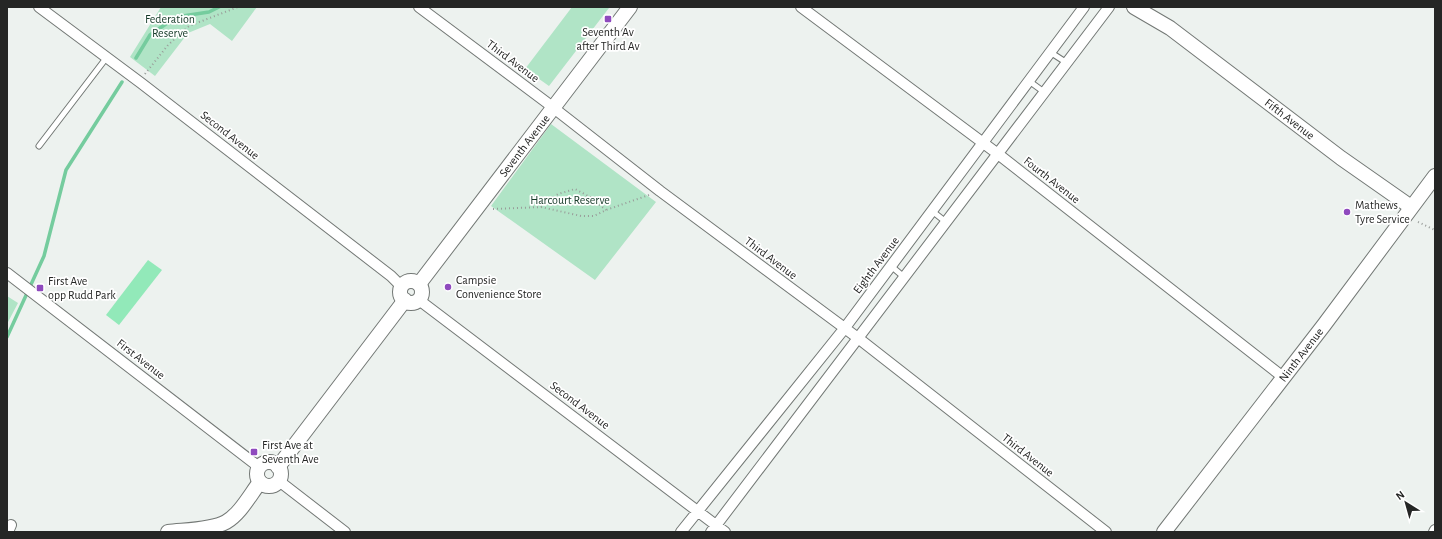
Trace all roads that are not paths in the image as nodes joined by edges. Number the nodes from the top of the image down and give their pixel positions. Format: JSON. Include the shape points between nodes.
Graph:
{"nodes":[{"id":1,"x":39,"y":7,"type":"edge"},
{"id":2,"x":418,"y":7,"type":"edge"},
{"id":3,"x":630,"y":7,"type":"edge"},
{"id":4,"x":801,"y":7,"type":"edge"},
{"id":5,"x":1084,"y":7,"type":"edge"},
{"id":6,"x":1109,"y":7,"type":"edge"},
{"id":7,"x":1134,"y":7,"type":"edge"},
{"id":8,"x":1150,"y":7,"type":"edge"},
{"id":9,"x":1170,"y":28,"type":"junction"},
{"id":10,"x":1050,"y":52,"type":"junction"},
{"id":11,"x":107,"y":57,"type":"junction"},
{"id":12,"x":1067,"y":63,"type":"junction"},
{"id":13,"x":1029,"y":81,"type":"junction"},
{"id":14,"x":1044,"y":92,"type":"junction"},
{"id":15,"x":553,"y":108,"type":"junction"},
{"id":16,"x":983,"y":143,"type":"junction"},
{"id":17,"x":39,"y":146,"type":"dead end"},
{"id":18,"x":998,"y":154,"type":"junction"},
{"id":19,"x":1435,"y":176,"type":"edge"},
{"id":20,"x":1411,"y":207,"type":"junction"},
{"id":21,"x":932,"y":211,"type":"junction"},
{"id":22,"x":946,"y":222,"type":"junction"},
{"id":23,"x":891,"y":266,"type":"junction"},
{"id":24,"x":7,"y":273,"type":"edge"},
{"id":25,"x":904,"y":277,"type":"junction"},
{"id":26,"x":418,"y":284,"type":"junction"},
{"id":27,"x":403,"y":294,"type":"junction"},
{"id":28,"x":419,"y":300,"type":"junction"},
{"id":29,"x":844,"y":329,"type":"junction"},
{"id":30,"x":858,"y":338,"type":"junction"},
{"id":31,"x":1283,"y":377,"type":"junction"},
{"id":32,"x":259,"y":467,"type":"junction"},
{"id":33,"x":278,"y":467,"type":"junction"},
{"id":34,"x":279,"y":481,"type":"junction"},
{"id":35,"x":260,"y":482,"type":"junction"},
{"id":36,"x":698,"y":511,"type":"junction"},
{"id":37,"x":713,"y":528,"type":"edge"},
{"id":38,"x":168,"y":532,"type":"edge"},
{"id":39,"x":344,"y":532,"type":"edge"},
{"id":40,"x":681,"y":532,"type":"edge"},
{"id":41,"x":725,"y":532,"type":"edge"},
{"id":42,"x":1106,"y":532,"type":"edge"},
{"id":43,"x":1164,"y":532,"type":"edge"}],
"edges":[{"from":1,"to":11,"type":"street","name":"Second Avenue"},
{"from":2,"to":15,"type":"street","name":"Third Avenue"},
{"from":3,"to":15,"type":"main road","name":"Seventh Avenue"},
{"from":4,"to":16,"type":"street","name":"Fourth Avenue"},
{"from":5,"to":10,"type":"street","name":"Eighth Avenue"},
{"from":6,"to":12,"type":"street"},
{"from":7,"to":9,"type":"main road","name":"Fifth Avenue"},
{"from":8,"to":9,"type":"main road","name":"Fifth Avenue"},
{"from":9,"to":20,"type":"main road","name":"Fifth Avenue","via":[[1341,158]]},
{"from":10,"to":12,"type":"lane"},
{"from":10,"to":13,"type":"street","name":"Eighth Avenue"},
{"from":11,"to":17,"type":"lane"},
{"from":11,"to":27,"type":"street","name":"Second Avenue","via":[[391,276]]},
{"from":12,"to":14,"type":"street"},
{"from":13,"to":14,"type":"lane"},
{"from":13,"to":16,"type":"street","name":"Eighth Avenue"},
{"from":14,"to":18,"type":"street"},
{"from":15,"to":26,"type":"main road","name":"Seventh Avenue"},
{"from":15,"to":29,"type":"street","name":"Third Avenue"},
{"from":16,"to":18,"type":"street","name":"Fourth Avenue"},
{"from":16,"to":21,"type":"street","name":"Eighth Avenue"},
{"from":18,"to":22,"type":"street"},
{"from":18,"to":31,"type":"street","name":"Fourth Avenue"},
{"from":19,"to":20,"type":"main road","name":"Ninth Avenue"},
{"from":20,"to":31,"type":"main road","name":"Ninth Avenue"},
{"from":21,"to":22,"type":"lane"},
{"from":21,"to":23,"type":"street","name":"Eighth Avenue"},
{"from":22,"to":25,"type":"street"},
{"from":23,"to":25,"type":"lane"},
{"from":23,"to":29,"type":"street","name":"Eighth Avenue"},
{"from":24,"to":32,"type":"street","name":"First Avenue"},
{"from":25,"to":30,"type":"street"},
{"from":26,"to":27,"type":"main road","via":[[408,282]]},
{"from":26,"to":28,"type":"main road","via":[[422,293]]},
{"from":27,"to":28,"type":"main road","via":[[411,303]]},
{"from":27,"to":33,"type":"main road"},
{"from":28,"to":36,"type":"street","name":"Second Avenue"},
{"from":29,"to":30,"type":"street","name":"Third Avenue"},
{"from":29,"to":36,"type":"street","name":"Eighth Avenue"},
{"from":30,"to":37,"type":"street"},
{"from":30,"to":42,"type":"street","name":"Third Avenue"},
{"from":31,"to":43,"type":"main road","name":"Ninth Avenue"},
{"from":32,"to":33,"type":"main road","via":[[268,462]]},
{"from":32,"to":35,"type":"main road","via":[[257,475]]},
{"from":33,"to":34,"type":"main road","via":[[281,474]]},
{"from":34,"to":35,"type":"main road","via":[[270,486]]},
{"from":34,"to":39,"type":"street"},
{"from":35,"to":38,"type":"main road","via":[[226,522],[212,527]]},
{"from":36,"to":37,"type":"street","name":"Second Avenue"},
{"from":36,"to":40,"type":"street","name":"Eighth Avenue"},
{"from":37,"to":41,"type":"street","name":"Second Avenue"}]}
